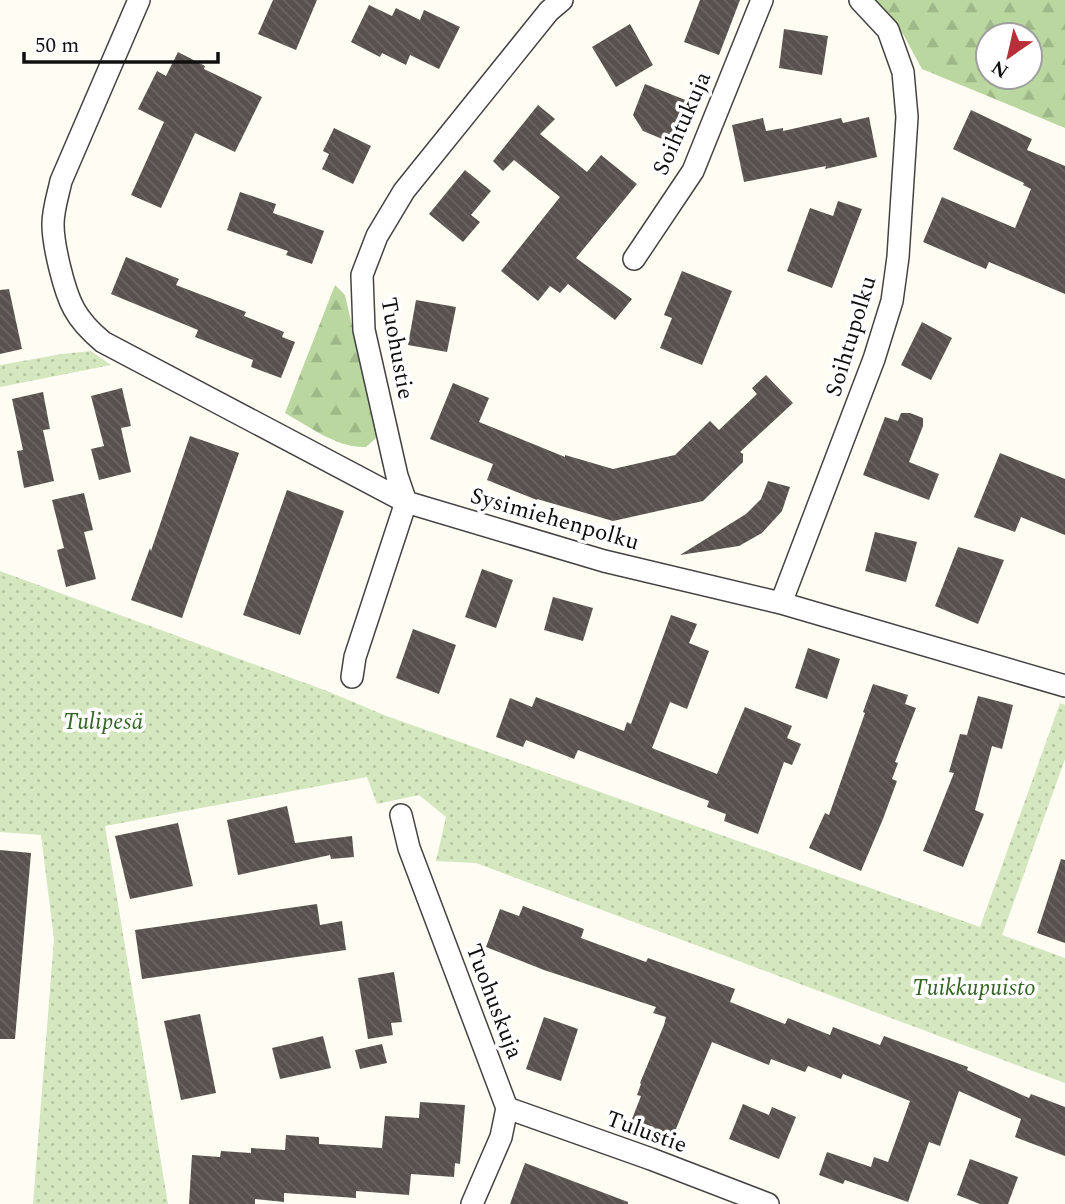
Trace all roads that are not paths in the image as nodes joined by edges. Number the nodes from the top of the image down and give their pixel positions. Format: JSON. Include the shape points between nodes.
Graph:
{"nodes":[{"id":1,"x":139,"y":0,"type":"edge"},
{"id":2,"x":562,"y":0,"type":"edge"},
{"id":3,"x":762,"y":0,"type":"edge"},
{"id":4,"x":860,"y":0,"type":"edge"},
{"id":5,"x":634,"y":259,"type":"dead end"},
{"id":6,"x":406,"y":502,"type":"junction"},
{"id":7,"x":781,"y":603,"type":"junction"},
{"id":8,"x":352,"y":677,"type":"dead end"},
{"id":9,"x":1065,"y":686,"type":"edge"},
{"id":10,"x":401,"y":815,"type":"dead end"},
{"id":11,"x":507,"y":1108,"type":"junction"},
{"id":12,"x":472,"y":1204,"type":"edge"},
{"id":13,"x":768,"y":1204,"type":"edge"}],
"edges":[{"from":1,"to":6,"type":"street","name":"Sysimiehenpolku","via":[[61,181],[54,208],[54,239],[73,307],[103,342]]},
{"from":2,"to":6,"type":"street","name":"Tuohustie","via":[[404,191],[377,236],[362,275],[364,330]]},
{"from":3,"to":5,"type":"street","name":"Soihtukuja","via":[[693,171]]},
{"from":4,"to":7,"type":"street","name":"Soihtupolku","via":[[888,30],[903,72],[907,117],[898,257],[892,300],[874,359]]},
{"from":6,"to":7,"type":"street","name":"Sysimiehenpolku","via":[[604,561]]},
{"from":6,"to":8,"type":"street"},
{"from":7,"to":9,"type":"street","name":"Sysimiehenpolku"},
{"from":10,"to":11,"type":"street","name":"Tuohuskuja","via":[[409,848]]},
{"from":11,"to":12,"type":"street","via":[[501,1137]]},
{"from":11,"to":13,"type":"street","name":"Tulustie"}]}
